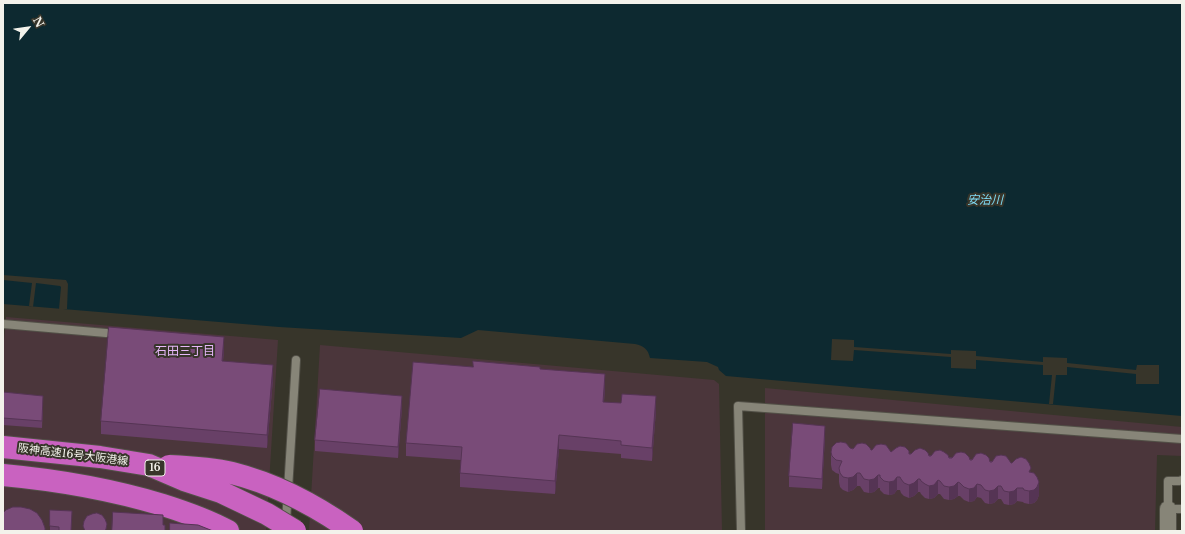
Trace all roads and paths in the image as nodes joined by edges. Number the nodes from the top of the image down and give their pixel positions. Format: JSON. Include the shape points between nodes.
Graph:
{"nodes":[{"id":1,"x":3,"y":324,"type":"edge"},
{"id":2,"x":106,"y":332,"type":"dead end"},
{"id":3,"x":296,"y":360,"type":"dead end"},
{"id":4,"x":1182,"y":439,"type":"edge"},
{"id":5,"x":3,"y":447,"type":"edge"},
{"id":6,"x":150,"y":465,"type":"junction"},
{"id":7,"x":3,"y":475,"type":"edge"},
{"id":8,"x":1182,"y":480,"type":"edge"},
{"id":9,"x":1175,"y":509,"type":"edge"},
{"id":10,"x":228,"y":531,"type":"edge"},
{"id":11,"x":285,"y":531,"type":"edge"},
{"id":12,"x":295,"y":531,"type":"edge"},
{"id":13,"x":352,"y":531,"type":"edge"},
{"id":14,"x":741,"y":531,"type":"edge"},
{"id":15,"x":1168,"y":531,"type":"edge"}],
"edges":[{"from":1,"to":2,"type":"lane"},
{"from":3,"to":11,"type":"lane"},
{"from":4,"to":14,"type":"lane","via":[[738,406]]},
{"from":5,"to":6,"type":"highway","name":"阪神高速16号大阪港線","number":"16","bridge":true},
{"from":6,"to":12,"type":"highway","name":"阪神高速16号大阪港線","number":"16","bridge":true,"via":[[221,492]]},
{"from":6,"to":13,"type":"highway","bridge":true,"via":[[208,469],[258,481],[315,507]]},
{"from":7,"to":10,"type":"highway","via":[[64,482],[120,493],[198,517]]},
{"from":8,"to":9,"type":"lane","via":[[1168,481]]},
{"from":9,"to":15,"type":"street"}]}
